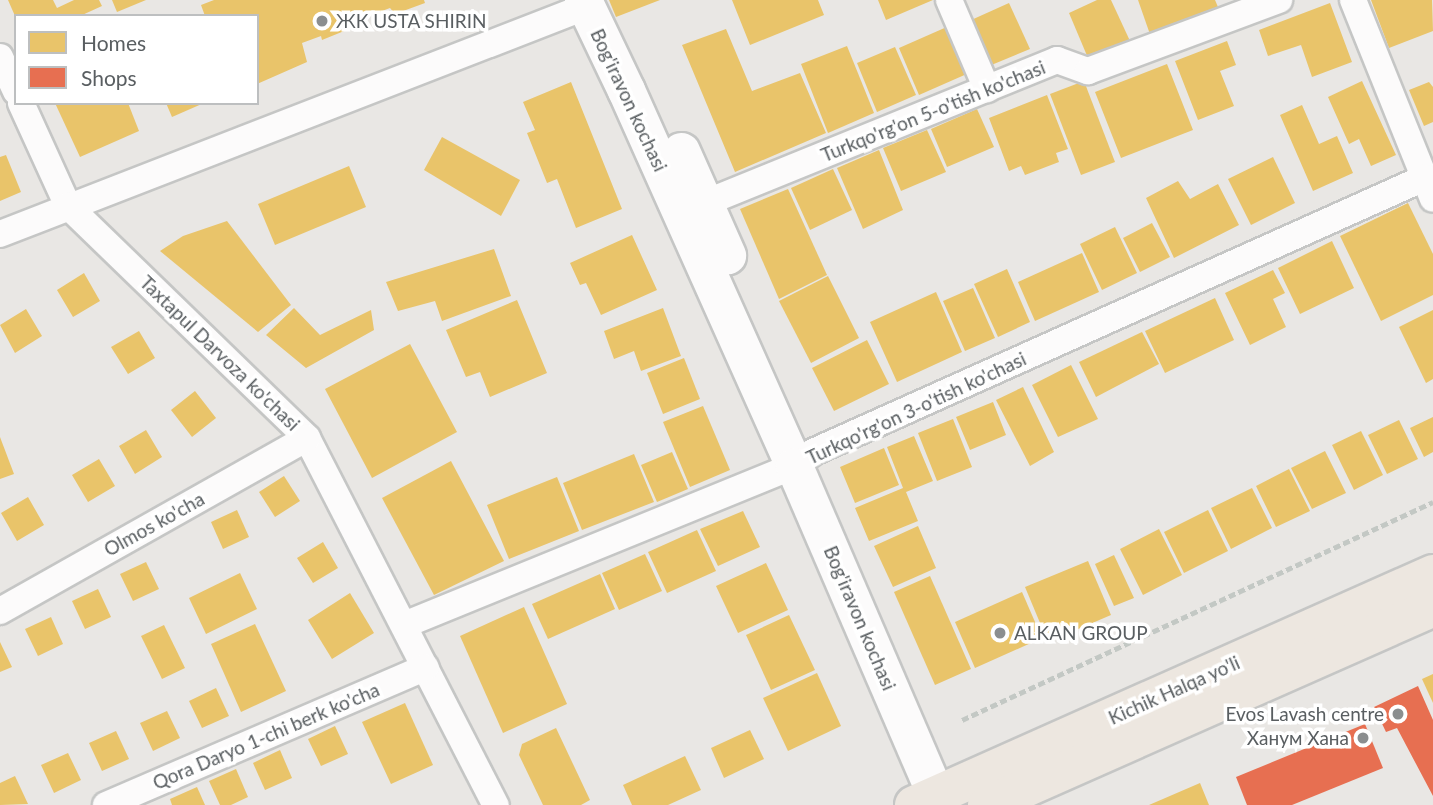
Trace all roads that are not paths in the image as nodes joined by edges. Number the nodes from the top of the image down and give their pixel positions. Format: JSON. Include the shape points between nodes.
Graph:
{"nodes":[{"id":1,"x":949,"y":0,"type":"edge"},
{"id":2,"x":1279,"y":0,"type":"edge"},
{"id":3,"x":1353,"y":0,"type":"edge"},
{"id":4,"x":584,"y":4,"type":"edge"},
{"id":5,"x":0,"y":57,"type":"edge"},
{"id":6,"x":14,"y":88,"type":"edge"},
{"id":7,"x":987,"y":89,"type":"junction"},
{"id":8,"x":22,"y":105,"type":"edge"},
{"id":9,"x":1429,"y":189,"type":"edge"},
{"id":10,"x":705,"y":203,"type":"junction"},
{"id":11,"x":68,"y":206,"type":"junction"},
{"id":12,"x":0,"y":234,"type":"edge"},
{"id":13,"x":307,"y":438,"type":"junction"},
{"id":14,"x":804,"y":459,"type":"junction"},
{"id":15,"x":1433,"y":574,"type":"edge"},
{"id":16,"x":1433,"y":607,"type":"edge"},
{"id":17,"x":0,"y":611,"type":"edge"},
{"id":18,"x":404,"y":625,"type":"junction"},
{"id":19,"x":426,"y":667,"type":"junction"},
{"id":20,"x":950,"y":800,"type":"edge"},
{"id":21,"x":106,"y":805,"type":"edge"},
{"id":22,"x":496,"y":805,"type":"edge"}],
"edges":[{"from":1,"to":7,"type":"street"},
{"from":2,"to":7,"type":"street","name":"Turkqo'rg'on 5-o'tish ko'chasi","via":[[1088,71],[1061,59]]},
{"from":3,"to":9,"type":"street"},
{"from":4,"to":10,"type":"street","name":"Bog'iravon kochasi","via":[[650,83]]},
{"from":4,"to":11,"type":"street"},
{"from":4,"to":14,"type":"street","name":"Bog'iravon kochasi"},
{"from":5,"to":6,"type":"street"},
{"from":7,"to":10,"type":"street","name":"Turkqo'rg'on 5-o'tish ko'chasi"},
{"from":8,"to":11,"type":"street","name":"Taxtapul Darvoza ko'chasi"},
{"from":9,"to":14,"type":"street","name":"Turkqo'rg'on 3-o'tish ko'chasi"},
{"from":10,"to":14,"type":"street","name":"Bog'iravon kochasi"},
{"from":11,"to":12,"type":"street"},
{"from":11,"to":13,"type":"street","name":"Taxtapul Darvoza ko'chasi"},
{"from":13,"to":17,"type":"street","name":"Olmos ko'cha"},
{"from":13,"to":18,"type":"street","name":"Taxtapul Darvoza ko'chasi"},
{"from":14,"to":18,"type":"street","name":"Turkqo'rg'on 3-o'tish ko'chasi"},
{"from":14,"to":20,"type":"street","name":"Bog'iravon kochasi"},
{"from":15,"to":20,"type":"highway","name":"Kichik Halqa yo'li"},
{"from":16,"to":20,"type":"highway","name":"Kichik Halqa yo'li"},
{"from":18,"to":19,"type":"street","name":"Taxtapul Darvoza ko'chasi"},
{"from":19,"to":21,"type":"street","name":"Qora Daryo 1-chi berk ko'cha"},
{"from":19,"to":22,"type":"street","name":"Taxtapul Darvoza ko'chasi"}]}
